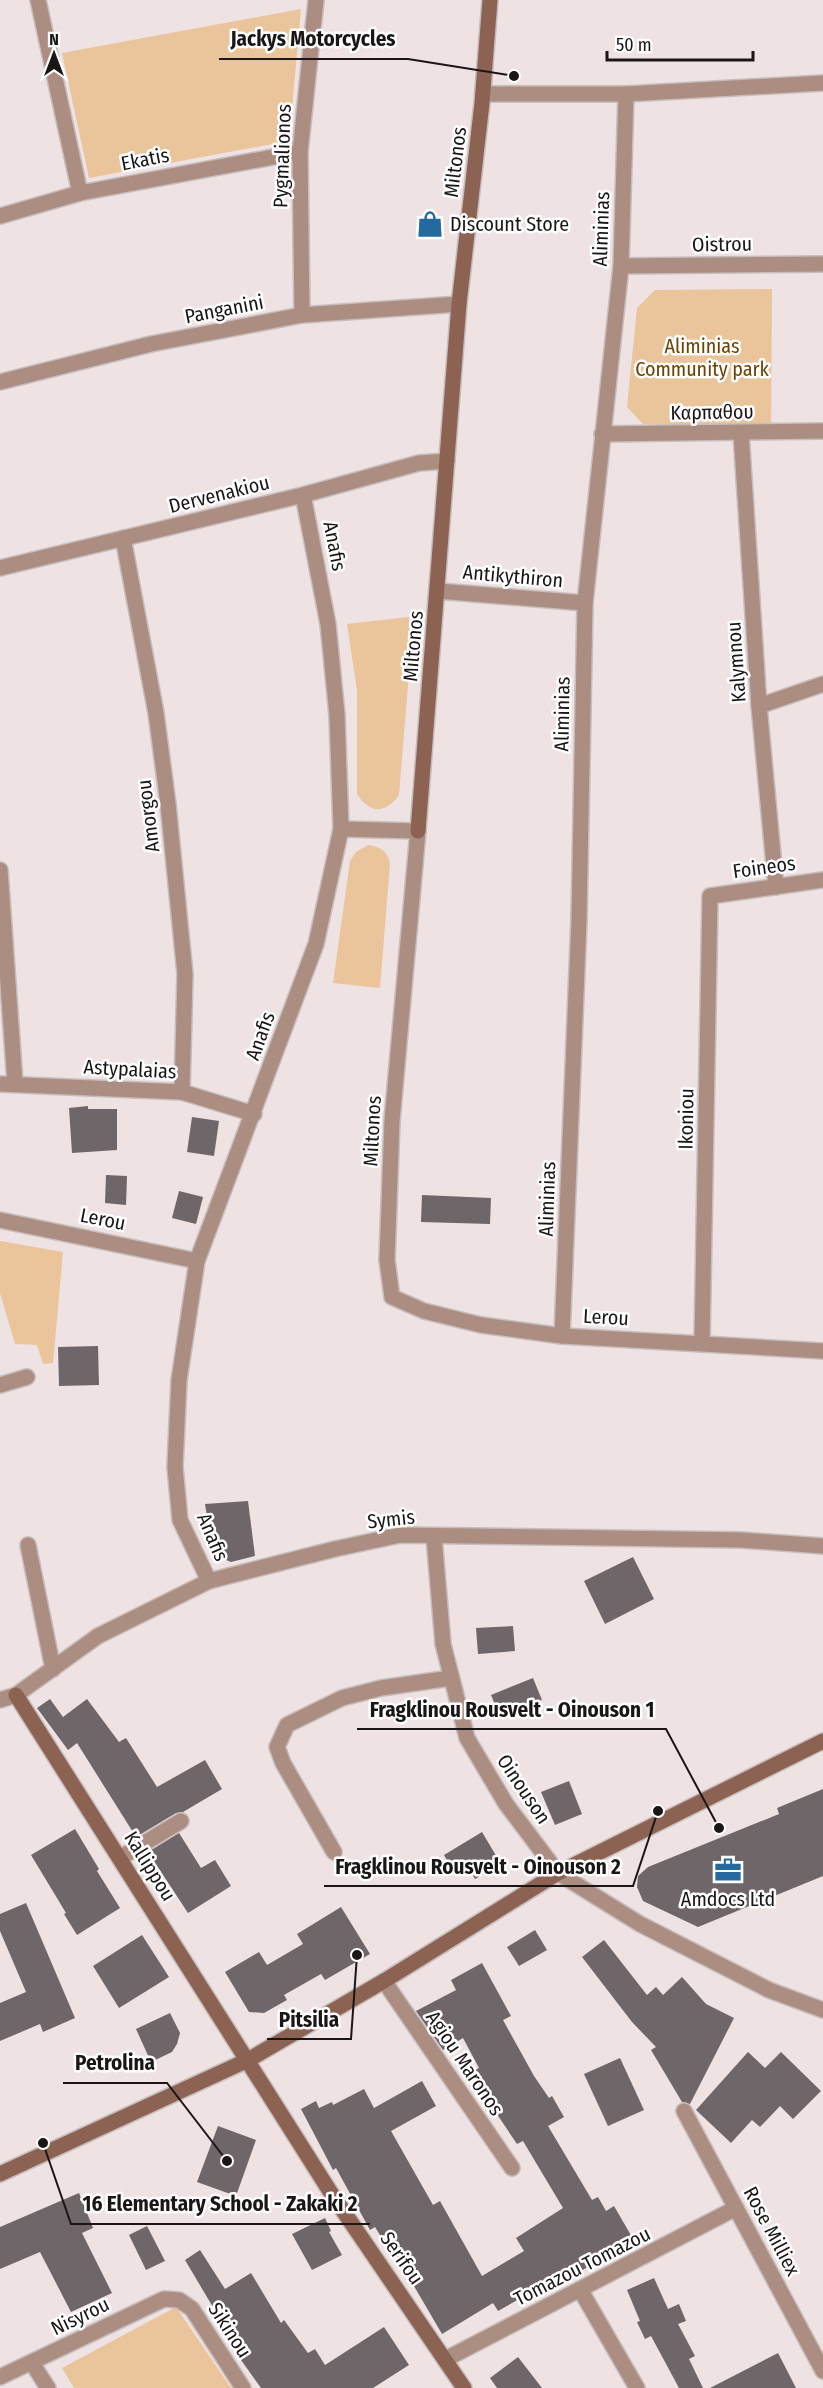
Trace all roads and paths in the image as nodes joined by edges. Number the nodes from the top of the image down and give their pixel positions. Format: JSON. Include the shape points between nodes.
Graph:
{"nodes":[{"id":1,"x":38,"y":0,"type":"edge"},
{"id":2,"x":316,"y":0,"type":"edge"},
{"id":3,"x":490,"y":0,"type":"edge"},
{"id":4,"x":823,"y":83,"type":"edge"},
{"id":5,"x":483,"y":94,"type":"junction"},
{"id":6,"x":626,"y":94,"type":"junction"},
{"id":7,"x":300,"y":152,"type":"junction"},
{"id":8,"x":80,"y":193,"type":"junction"},
{"id":9,"x":0,"y":216,"type":"edge"},
{"id":10,"x":823,"y":264,"type":"edge"},
{"id":11,"x":621,"y":266,"type":"junction"},
{"id":12,"x":459,"y":304,"type":"junction"},
{"id":13,"x":302,"y":315,"type":"junction"},
{"id":14,"x":0,"y":382,"type":"edge"},
{"id":15,"x":823,"y":431,"type":"edge"},
{"id":16,"x":741,"y":433,"type":"junction"},
{"id":17,"x":602,"y":434,"type":"junction"},
{"id":18,"x":447,"y":461,"type":"junction"},
{"id":19,"x":303,"y":495,"type":"junction"},
{"id":20,"x":123,"y":538,"type":"junction"},
{"id":21,"x":0,"y":568,"type":"edge"},
{"id":22,"x":438,"y":591,"type":"junction"},
{"id":23,"x":585,"y":603,"type":"junction"},
{"id":24,"x":823,"y":684,"type":"edge"},
{"id":25,"x":759,"y":706,"type":"junction"},
{"id":26,"x":341,"y":829,"type":"junction"},
{"id":27,"x":418,"y":831,"type":"junction"},
{"id":28,"x":0,"y":870,"type":"edge"},
{"id":29,"x":823,"y":880,"type":"edge"},
{"id":30,"x":776,"y":887,"type":"junction"},
{"id":31,"x":710,"y":896,"type":"joint"},
{"id":32,"x":2,"y":899,"type":"edge"},
{"id":33,"x":7,"y":1084,"type":"edge"},
{"id":34,"x":182,"y":1092,"type":"junction"},
{"id":35,"x":254,"y":1114,"type":"junction"},
{"id":36,"x":0,"y":1220,"type":"edge"},
{"id":37,"x":197,"y":1261,"type":"junction"},
{"id":38,"x":392,"y":1296,"type":"joint"},
{"id":39,"x":562,"y":1336,"type":"junction"},
{"id":40,"x":702,"y":1343,"type":"junction"},
{"id":41,"x":823,"y":1351,"type":"edge"},
{"id":42,"x":27,"y":1377,"type":"dead end"},
{"id":43,"x":0,"y":1385,"type":"edge"},
{"id":44,"x":434,"y":1537,"type":"junction"},
{"id":45,"x":28,"y":1545,"type":"dead end"},
{"id":46,"x":823,"y":1546,"type":"edge"},
{"id":47,"x":209,"y":1581,"type":"junction"},
{"id":48,"x":53,"y":1669,"type":"junction"},
{"id":49,"x":451,"y":1678,"type":"junction"},
{"id":50,"x":16,"y":1695,"type":"junction"},
{"id":51,"x":0,"y":1700,"type":"edge"},
{"id":52,"x":823,"y":1741,"type":"edge"},
{"id":53,"x":181,"y":1821,"type":"dead end"},
{"id":54,"x":334,"y":1852,"type":"dead end"},
{"id":55,"x":120,"y":1858,"type":"junction"},
{"id":56,"x":558,"y":1873,"type":"junction"},
{"id":57,"x":384,"y":1981,"type":"junction"},
{"id":58,"x":823,"y":2010,"type":"edge"},
{"id":59,"x":248,"y":2060,"type":"junction"},
{"id":60,"x":684,"y":2111,"type":"dead end"},
{"id":61,"x":512,"y":2168,"type":"dead end"},
{"id":62,"x":0,"y":2174,"type":"edge"},
{"id":63,"x":736,"y":2208,"type":"junction"},
{"id":64,"x":581,"y":2290,"type":"junction"},
{"id":65,"x":179,"y":2300,"type":"joint"},
{"id":66,"x":446,"y":2359,"type":"junction"},
{"id":67,"x":32,"y":2362,"type":"junction"},
{"id":68,"x":823,"y":2371,"type":"edge"},
{"id":69,"x":0,"y":2377,"type":"edge"},
{"id":70,"x":48,"y":2388,"type":"edge"},
{"id":71,"x":243,"y":2388,"type":"edge"},
{"id":72,"x":464,"y":2388,"type":"edge"},
{"id":73,"x":638,"y":2388,"type":"edge"}],
"edges":[{"from":1,"to":8,"type":"street"},
{"from":2,"to":7,"type":"street","name":"Pygmalionos"},
{"from":3,"to":5,"type":"street","name":"Miltonos"},
{"from":4,"to":6,"type":"street"},
{"from":5,"to":6,"type":"street"},
{"from":5,"to":12,"type":"street","name":"Miltonos"},
{"from":6,"to":11,"type":"street","name":"Aliminias"},
{"from":7,"to":8,"type":"street","name":"Ekatis"},
{"from":7,"to":13,"type":"street","name":"Pygmalionos"},
{"from":8,"to":9,"type":"street","name":"Ekatis"},
{"from":10,"to":11,"type":"street","name":"Oistrou"},
{"from":11,"to":17,"type":"street","name":"Aliminias"},
{"from":12,"to":13,"type":"street","name":"Panganini"},
{"from":12,"to":18,"type":"street","name":"Miltonos"},
{"from":13,"to":14,"type":"street","name":"Panganini","via":[[151,344]]},
{"from":15,"to":16,"type":"street","name":"Καρπαθου"},
{"from":16,"to":17,"type":"street","name":"Καρπαθου"},
{"from":16,"to":25,"type":"street","name":"Kalymnou"},
{"from":17,"to":23,"type":"street","name":"Aliminias"},
{"from":18,"to":19,"type":"street","name":"Dervenakiou","via":[[419,463]]},
{"from":18,"to":22,"type":"street","name":"Miltonos"},
{"from":19,"to":20,"type":"street","name":"Dervenakiou"},
{"from":19,"to":26,"type":"street","name":"Anafis","via":[[328,624],[337,715]]},
{"from":20,"to":21,"type":"street","name":"Dervenakiou"},
{"from":20,"to":34,"type":"street","name":"Amorgou","via":[[156,713],[168,804],[185,974]]},
{"from":22,"to":23,"type":"street","name":"Antikythiron"},
{"from":22,"to":27,"type":"street","name":"Miltonos"},
{"from":23,"to":39,"type":"street","name":"Aliminias","via":[[579,920]]},
{"from":24,"to":25,"type":"street"},
{"from":25,"to":30,"type":"street","name":"Kalymnou"},
{"from":26,"to":27,"type":"street"},
{"from":26,"to":35,"type":"street","name":"Anafis","via":[[316,944]]},
{"from":27,"to":38,"type":"street","name":"Miltonos","via":[[392,1121],[387,1260]]},
{"from":28,"to":32,"type":"street"},
{"from":29,"to":30,"type":"street","name":"Foineos"},
{"from":30,"to":31,"type":"street","name":"Foineos"},
{"from":31,"to":40,"type":"street","name":"Ikoniou"},
{"from":32,"to":33,"type":"street"},
{"from":33,"to":34,"type":"street","name":"Astypalaias"},
{"from":34,"to":35,"type":"street","name":"Astypalaias"},
{"from":35,"to":37,"type":"street","name":"Anafis"},
{"from":36,"to":37,"type":"street","name":"Lerou"},
{"from":37,"to":47,"type":"street","name":"Anafis","via":[[179,1380],[175,1467],[180,1520]]},
{"from":38,"to":39,"type":"street","name":"Lerou","via":[[424,1311],[481,1325]]},
{"from":39,"to":40,"type":"street","name":"Lerou"},
{"from":40,"to":41,"type":"street","name":"Lerou"},
{"from":42,"to":43,"type":"street"},
{"from":44,"to":46,"type":"street","name":"Symis","via":[[741,1540]]},
{"from":44,"to":47,"type":"street","name":"Symis","via":[[400,1536]]},
{"from":44,"to":49,"type":"street","name":"Oinouson","via":[[443,1644]]},
{"from":45,"to":48,"type":"street"},
{"from":47,"to":48,"type":"street","name":"Symis","via":[[98,1636]]},
{"from":48,"to":50,"type":"street","name":"Symis"},
{"from":49,"to":54,"type":"street","via":[[342,1698],[287,1725],[277,1747],[283,1764]]},
{"from":49,"to":56,"type":"street","name":"Oinouson","via":[[467,1738],[506,1804]]},
{"from":50,"to":51,"type":"street","name":"Symis"},
{"from":50,"to":55,"type":"street","name":"Kallippou"},
{"from":52,"to":56,"type":"street"},
{"from":53,"to":55,"type":"street"},
{"from":55,"to":59,"type":"street","name":"Kallippou"},
{"from":56,"to":57,"type":"street"},
{"from":56,"to":58,"type":"street","name":"Oinouson","via":[[659,1934],[770,1990]]},
{"from":57,"to":59,"type":"street"},
{"from":57,"to":61,"type":"street","name":"Agiou Maronos"},
{"from":59,"to":62,"type":"street"},
{"from":59,"to":66,"type":"street","name":"Serifou","via":[[331,2193]]},
{"from":60,"to":63,"type":"street","name":"Rose Milliex"},
{"from":63,"to":64,"type":"street","name":"Tomazou Tomazou"},
{"from":63,"to":68,"type":"street","name":"Rose Milliex"},
{"from":64,"to":66,"type":"street","name":"Tomazou Tomazou"},
{"from":64,"to":73,"type":"street"},
{"from":65,"to":67,"type":"street","name":"Nisyrou","via":[[164,2299]]},
{"from":65,"to":71,"type":"street","name":"Sikinou","via":[[192,2309]]},
{"from":66,"to":72,"type":"street","name":"Serifou"},
{"from":67,"to":69,"type":"street","name":"Nisyrou"},
{"from":67,"to":70,"type":"street"}]}
